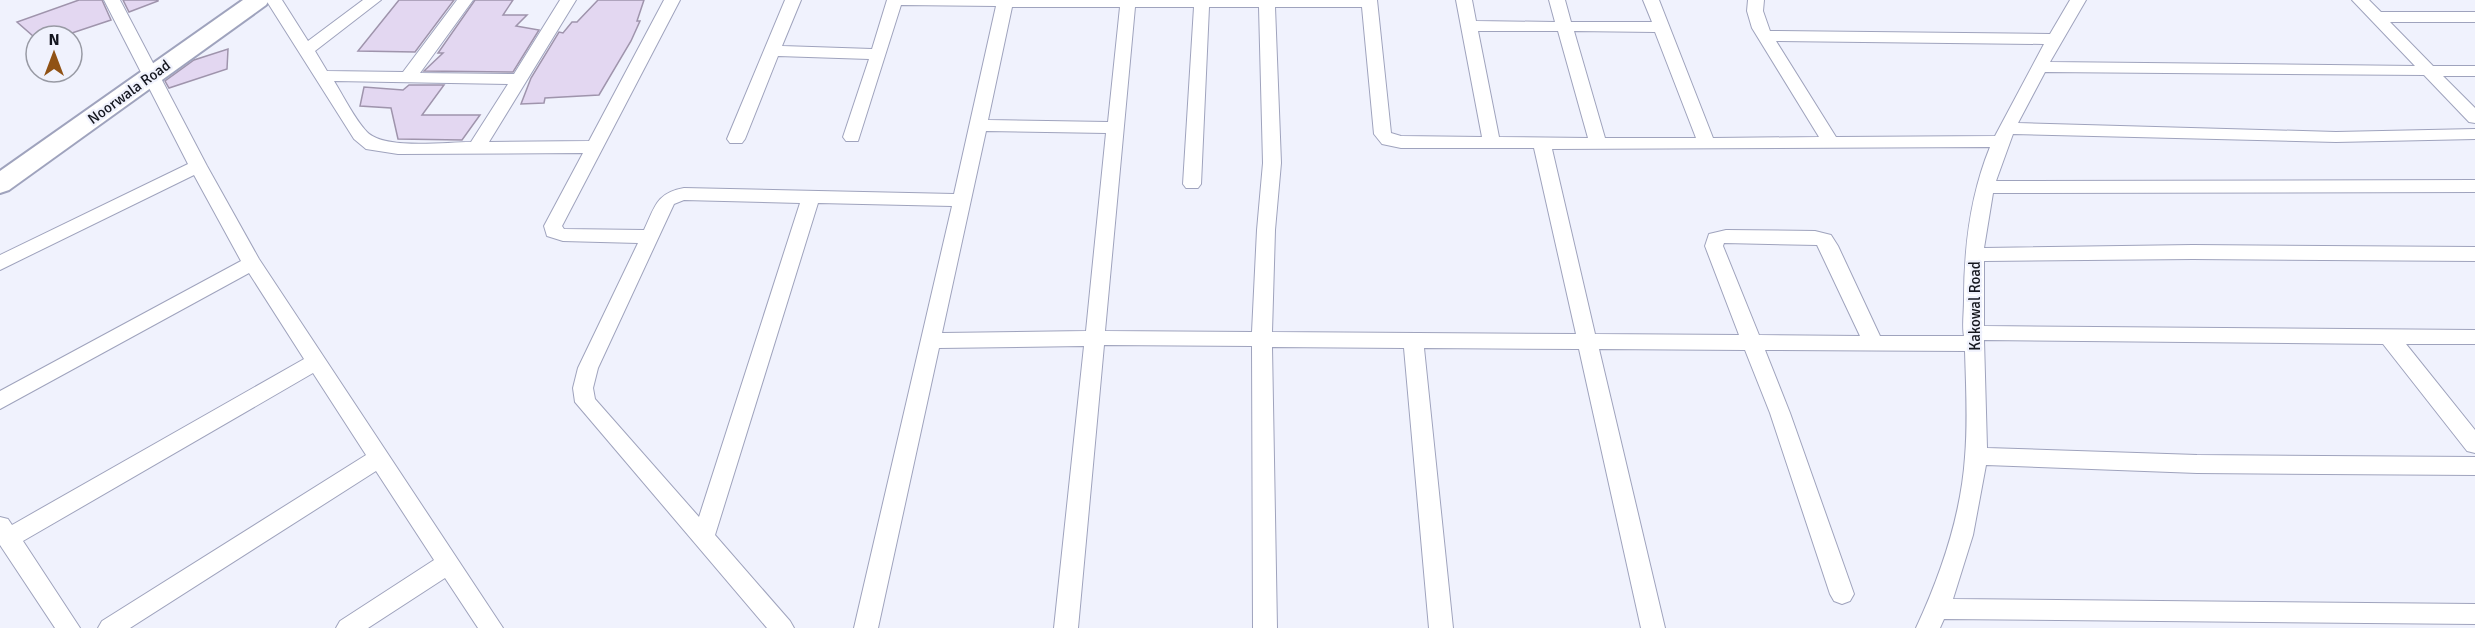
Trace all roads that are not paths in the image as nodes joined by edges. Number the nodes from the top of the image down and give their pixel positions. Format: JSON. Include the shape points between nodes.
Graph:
{"nodes":[{"id":1,"x":112,"y":0,"type":"edge"},
{"id":2,"x":258,"y":0,"type":"edge"},
{"id":3,"x":274,"y":0,"type":"edge"},
{"id":4,"x":373,"y":0,"type":"edge"},
{"id":5,"x":465,"y":0,"type":"edge"},
{"id":6,"x":568,"y":0,"type":"edge"},
{"id":7,"x":672,"y":0,"type":"edge"},
{"id":8,"x":793,"y":0,"type":"edge"},
{"id":9,"x":896,"y":0,"type":"edge"},
{"id":10,"x":1464,"y":0,"type":"edge"},
{"id":11,"x":1557,"y":0,"type":"edge"},
{"id":12,"x":1651,"y":0,"type":"edge"},
{"id":13,"x":1756,"y":0,"type":"edge"},
{"id":14,"x":2078,"y":0,"type":"edge"},
{"id":15,"x":2360,"y":0,"type":"edge"},
{"id":16,"x":1369,"y":1,"type":"edge"},
{"id":17,"x":1005,"y":2,"type":"junction"},
{"id":18,"x":1128,"y":2,"type":"junction"},
{"id":19,"x":1202,"y":2,"type":"junction"},
{"id":20,"x":1267,"y":2,"type":"junction"},
{"id":21,"x":2376,"y":17,"type":"junction"},
{"id":22,"x":2475,"y":17,"type":"edge"},
{"id":23,"x":1469,"y":26,"type":"junction"},
{"id":24,"x":1565,"y":26,"type":"junction"},
{"id":25,"x":1661,"y":27,"type":"junction"},
{"id":26,"x":1766,"y":36,"type":"junction"},
{"id":27,"x":2055,"y":39,"type":"junction"},
{"id":28,"x":306,"y":50,"type":"junction"},
{"id":29,"x":772,"y":51,"type":"junction"},
{"id":30,"x":877,"y":54,"type":"junction"},
{"id":31,"x":2040,"y":67,"type":"junction"},
{"id":32,"x":2428,"y":70,"type":"junction"},
{"id":33,"x":2475,"y":71,"type":"edge"},
{"id":34,"x":153,"y":74,"type":"junction"},
{"id":35,"x":322,"y":76,"type":"junction"},
{"id":36,"x":408,"y":77,"type":"junction"},
{"id":37,"x":519,"y":79,"type":"junction"},
{"id":38,"x":2475,"y":118,"type":"edge"},
{"id":39,"x":979,"y":124,"type":"junction"},
{"id":40,"x":1116,"y":128,"type":"junction"},
{"id":41,"x":2475,"y":134,"type":"edge"},
{"id":42,"x":2004,"y":135,"type":"junction"},
{"id":43,"x":852,"y":137,"type":"dead end"},
{"id":44,"x":736,"y":139,"type":"dead end"},
{"id":45,"x":1492,"y":143,"type":"junction"},
{"id":46,"x":1598,"y":143,"type":"junction"},
{"id":47,"x":1831,"y":143,"type":"junction"},
{"id":48,"x":1542,"y":144,"type":"junction"},
{"id":49,"x":1707,"y":144,"type":"junction"},
{"id":50,"x":477,"y":147,"type":"junction"},
{"id":51,"x":594,"y":147,"type":"junction"},
{"id":52,"x":198,"y":166,"type":"junction"},
{"id":53,"x":0,"y":184,"type":"edge"},
{"id":54,"x":1192,"y":184,"type":"dead end"},
{"id":55,"x":2475,"y":186,"type":"edge"},
{"id":56,"x":1985,"y":187,"type":"junction"},
{"id":57,"x":812,"y":196,"type":"junction"},
{"id":58,"x":962,"y":200,"type":"junction"},
{"id":59,"x":650,"y":237,"type":"junction"},
{"id":60,"x":2475,"y":254,"type":"edge"},
{"id":61,"x":1975,"y":255,"type":"junction"},
{"id":62,"x":0,"y":263,"type":"edge"},
{"id":63,"x":252,"y":263,"type":"junction"},
{"id":64,"x":2388,"y":336,"type":"junction"},
{"id":65,"x":2475,"y":337,"type":"edge"},
{"id":66,"x":1094,"y":338,"type":"junction"},
{"id":67,"x":1262,"y":339,"type":"junction"},
{"id":68,"x":1974,"y":339,"type":"junction"},
{"id":69,"x":1413,"y":340,"type":"junction"},
{"id":70,"x":931,"y":341,"type":"junction"},
{"id":71,"x":1751,"y":342,"type":"junction"},
{"id":72,"x":1587,"y":343,"type":"junction"},
{"id":73,"x":1873,"y":344,"type":"junction"},
{"id":74,"x":316,"y":362,"type":"junction"},
{"id":75,"x":0,"y":400,"type":"edge"},
{"id":76,"x":2475,"y":445,"type":"edge"},
{"id":77,"x":1976,"y":456,"type":"junction"},
{"id":78,"x":379,"y":458,"type":"junction"},
{"id":79,"x":2475,"y":466,"type":"edge"},
{"id":80,"x":4,"y":532,"type":"edge"},
{"id":81,"x":703,"y":538,"type":"junction"},
{"id":82,"x":449,"y":563,"type":"junction"},
{"id":83,"x":1842,"y":594,"type":"dead end"},
{"id":84,"x":2475,"y":615,"type":"edge"},
{"id":85,"x":1933,"y":618,"type":"edge"},
{"id":86,"x":2132,"y":620,"type":"edge"},
{"id":87,"x":68,"y":628,"type":"edge"},
{"id":88,"x":110,"y":628,"type":"edge"},
{"id":89,"x":348,"y":628,"type":"edge"},
{"id":90,"x":491,"y":628,"type":"edge"},
{"id":91,"x":782,"y":628,"type":"edge"},
{"id":92,"x":866,"y":628,"type":"edge"},
{"id":93,"x":1066,"y":628,"type":"edge"},
{"id":94,"x":1265,"y":628,"type":"edge"},
{"id":95,"x":1441,"y":628,"type":"edge"},
{"id":96,"x":1653,"y":628,"type":"edge"}],
"edges":[{"from":1,"to":34,"type":"street"},
{"from":2,"to":34,"type":"street","name":"Noorwala Road"},
{"from":3,"to":28,"type":"street"},
{"from":4,"to":28,"type":"street"},
{"from":5,"to":36,"type":"street"},
{"from":6,"to":37,"type":"street"},
{"from":7,"to":51,"type":"street"},
{"from":8,"to":29,"type":"street"},
{"from":9,"to":17,"type":"street"},
{"from":9,"to":30,"type":"street"},
{"from":10,"to":23,"type":"street"},
{"from":11,"to":24,"type":"street"},
{"from":12,"to":25,"type":"street"},
{"from":13,"to":26,"type":"street","via":[[1755,12]]},
{"from":14,"to":27,"type":"street","name":"Kakowal Road"},
{"from":15,"to":21,"type":"street"},
{"from":16,"to":20,"type":"street"},
{"from":16,"to":45,"type":"street","via":[[1383,134],[1388,140]]},
{"from":17,"to":18,"type":"street"},
{"from":17,"to":39,"type":"street"},
{"from":18,"to":19,"type":"street"},
{"from":18,"to":40,"type":"street"},
{"from":19,"to":20,"type":"street"},
{"from":19,"to":54,"type":"street"},
{"from":20,"to":67,"type":"street","via":[[1272,163]]},
{"from":21,"to":22,"type":"street"},
{"from":21,"to":32,"type":"street"},
{"from":23,"to":24,"type":"street"},
{"from":23,"to":45,"type":"street"},
{"from":24,"to":25,"type":"street"},
{"from":24,"to":46,"type":"street"},
{"from":25,"to":49,"type":"street"},
{"from":26,"to":27,"type":"street"},
{"from":26,"to":47,"type":"street"},
{"from":27,"to":31,"type":"street","name":"Kakowal Road"},
{"from":28,"to":35,"type":"street"},
{"from":29,"to":30,"type":"street"},
{"from":29,"to":44,"type":"street"},
{"from":30,"to":43,"type":"street"},
{"from":31,"to":32,"type":"street"},
{"from":31,"to":42,"type":"street","name":"Kakowal Road"},
{"from":32,"to":33,"type":"street"},
{"from":32,"to":38,"type":"street"},
{"from":34,"to":52,"type":"street"},
{"from":34,"to":53,"type":"street","name":"Noorwala Road"},
{"from":35,"to":36,"type":"street"},
{"from":35,"to":50,"type":"street","via":[[360,135],[372,145]]},
{"from":36,"to":37,"type":"street"},
{"from":37,"to":50,"type":"street"},
{"from":39,"to":40,"type":"street"},
{"from":39,"to":58,"type":"street"},
{"from":40,"to":66,"type":"street"},
{"from":41,"to":42,"type":"street"},
{"from":42,"to":47,"type":"street"},
{"from":42,"to":56,"type":"street","name":"Kakowal Road"},
{"from":45,"to":48,"type":"street"},
{"from":46,"to":48,"type":"street"},
{"from":46,"to":49,"type":"street"},
{"from":47,"to":49,"type":"street"},
{"from":48,"to":72,"type":"street"},
{"from":50,"to":51,"type":"street"},
{"from":51,"to":59,"type":"street","via":[[553,226],[554,232]]},
{"from":52,"to":62,"type":"street"},
{"from":52,"to":63,"type":"street"},
{"from":55,"to":56,"type":"street"},
{"from":56,"to":61,"type":"street","name":"Kakowal Road"},
{"from":57,"to":58,"type":"street"},
{"from":57,"to":59,"type":"street","via":[[673,196]]},
{"from":57,"to":81,"type":"street"},
{"from":58,"to":70,"type":"street"},
{"from":59,"to":81,"type":"street","via":[[588,368],[583,388],[585,402]]},
{"from":60,"to":61,"type":"street"},
{"from":61,"to":68,"type":"street","name":"Kakowal Road"},
{"from":63,"to":74,"type":"street"},
{"from":63,"to":75,"type":"street"},
{"from":64,"to":65,"type":"street"},
{"from":64,"to":68,"type":"street"},
{"from":64,"to":76,"type":"street"},
{"from":66,"to":67,"type":"street"},
{"from":66,"to":70,"type":"street"},
{"from":66,"to":93,"type":"street"},
{"from":67,"to":69,"type":"street"},
{"from":67,"to":94,"type":"street"},
{"from":68,"to":73,"type":"street"},
{"from":68,"to":77,"type":"street","name":"Kakowal Road"},
{"from":69,"to":72,"type":"street"},
{"from":69,"to":95,"type":"street"},
{"from":70,"to":92,"type":"street"},
{"from":71,"to":72,"type":"street"},
{"from":71,"to":73,"type":"street"},
{"from":71,"to":73,"type":"street","via":[[1714,246],[1716,239],[1725,236],[1824,240]]},
{"from":71,"to":83,"type":"street","via":[[1780,413]]},
{"from":72,"to":96,"type":"street"},
{"from":74,"to":78,"type":"street"},
{"from":74,"to":80,"type":"street"},
{"from":77,"to":79,"type":"street","via":[[2197,464]]},
{"from":77,"to":85,"type":"street","name":"Kakowal Road","via":[[1969,506]]},
{"from":78,"to":82,"type":"street"},
{"from":78,"to":88,"type":"street"},
{"from":80,"to":87,"type":"street"},
{"from":81,"to":91,"type":"street"},
{"from":82,"to":89,"type":"street"},
{"from":82,"to":90,"type":"street"},
{"from":84,"to":86,"type":"street"},
{"from":85,"to":86,"type":"street"}]}
